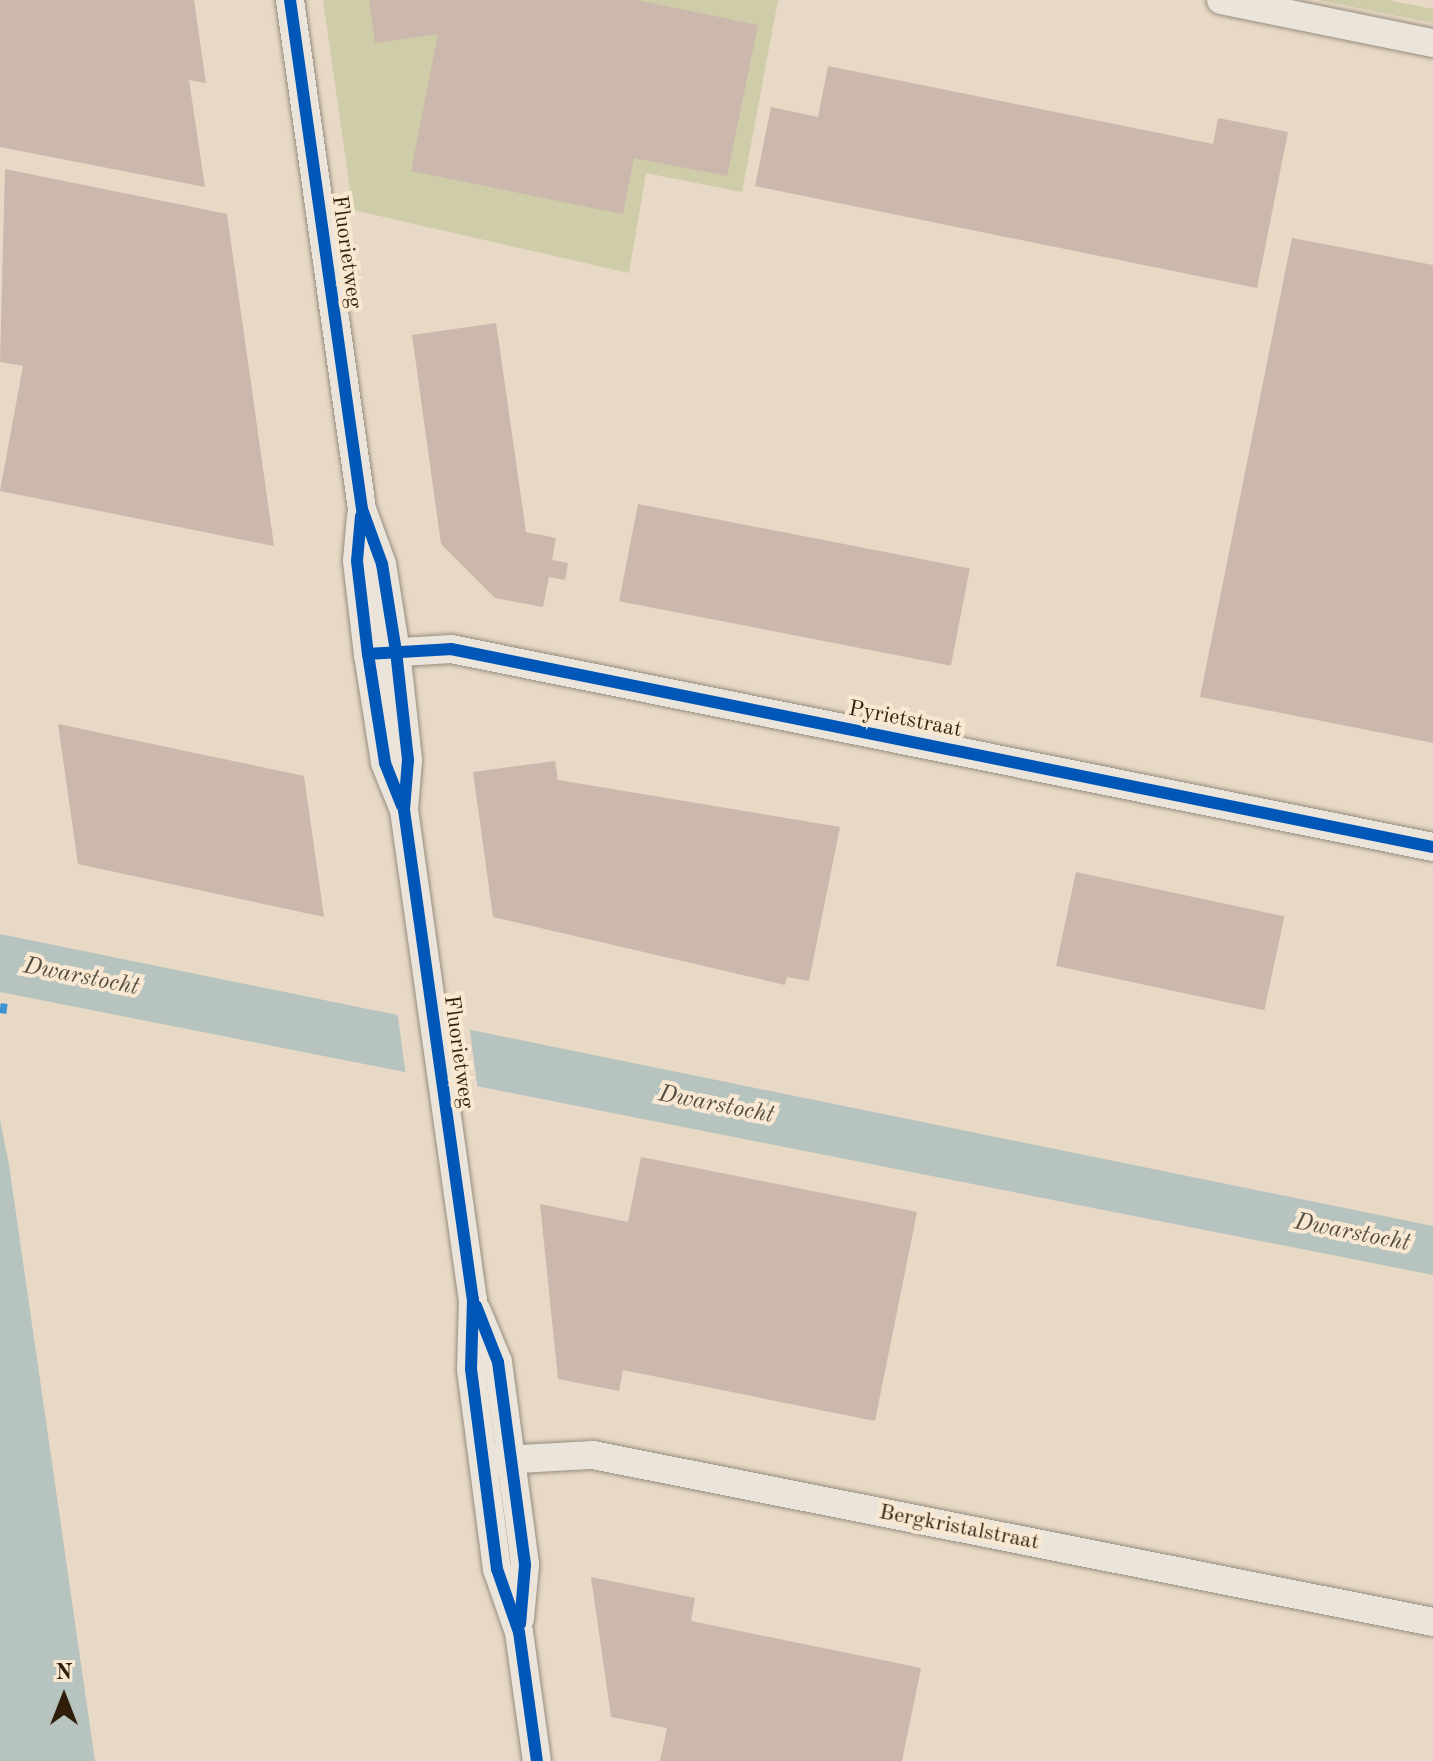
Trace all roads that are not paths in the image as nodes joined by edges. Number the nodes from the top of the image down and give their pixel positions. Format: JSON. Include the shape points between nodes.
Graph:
{"nodes":[{"id":1,"x":290,"y":0,"type":"edge"},
{"id":2,"x":1221,"y":0,"type":"edge"},
{"id":3,"x":1433,"y":43,"type":"edge"},
{"id":4,"x":362,"y":509,"type":"junction"},
{"id":5,"x":396,"y":651,"type":"junction"},
{"id":6,"x":368,"y":654,"type":"junction"},
{"id":7,"x":404,"y":810,"type":"junction"},
{"id":8,"x":1433,"y":847,"type":"edge"},
{"id":9,"x":497,"y":1460,"type":"junction"},
{"id":10,"x":1433,"y":1622,"type":"edge"},
{"id":11,"x":537,"y":1761,"type":"edge"}],
"edges":[{"from":1,"to":4,"type":"street","name":"Fluorietweg"},
{"from":2,"to":3,"type":"street"},
{"from":4,"to":5,"type":"street","name":"Fluorietweg","via":[[382,564]]},
{"from":4,"to":6,"type":"street","name":"Fluorietweg","via":[[357,561]]},
{"from":5,"to":6,"type":"street","name":"Pyrietstraat"},
{"from":5,"to":7,"type":"street","name":"Fluorietweg","via":[[408,760]]},
{"from":5,"to":8,"type":"street","name":"Pyrietstraat","via":[[451,649]]},
{"from":6,"to":7,"type":"street","name":"Fluorietweg","via":[[385,763]]},
{"from":7,"to":9,"type":"street","name":"Fluorietweg","via":[[473,1299],[471,1369]]},
{"from":9,"to":10,"type":"street","name":"Bergkristalstraat","via":[[593,1455]]},
{"from":9,"to":11,"type":"street","name":"Fluorietweg","via":[[497,1569],[519,1632]]}]}
